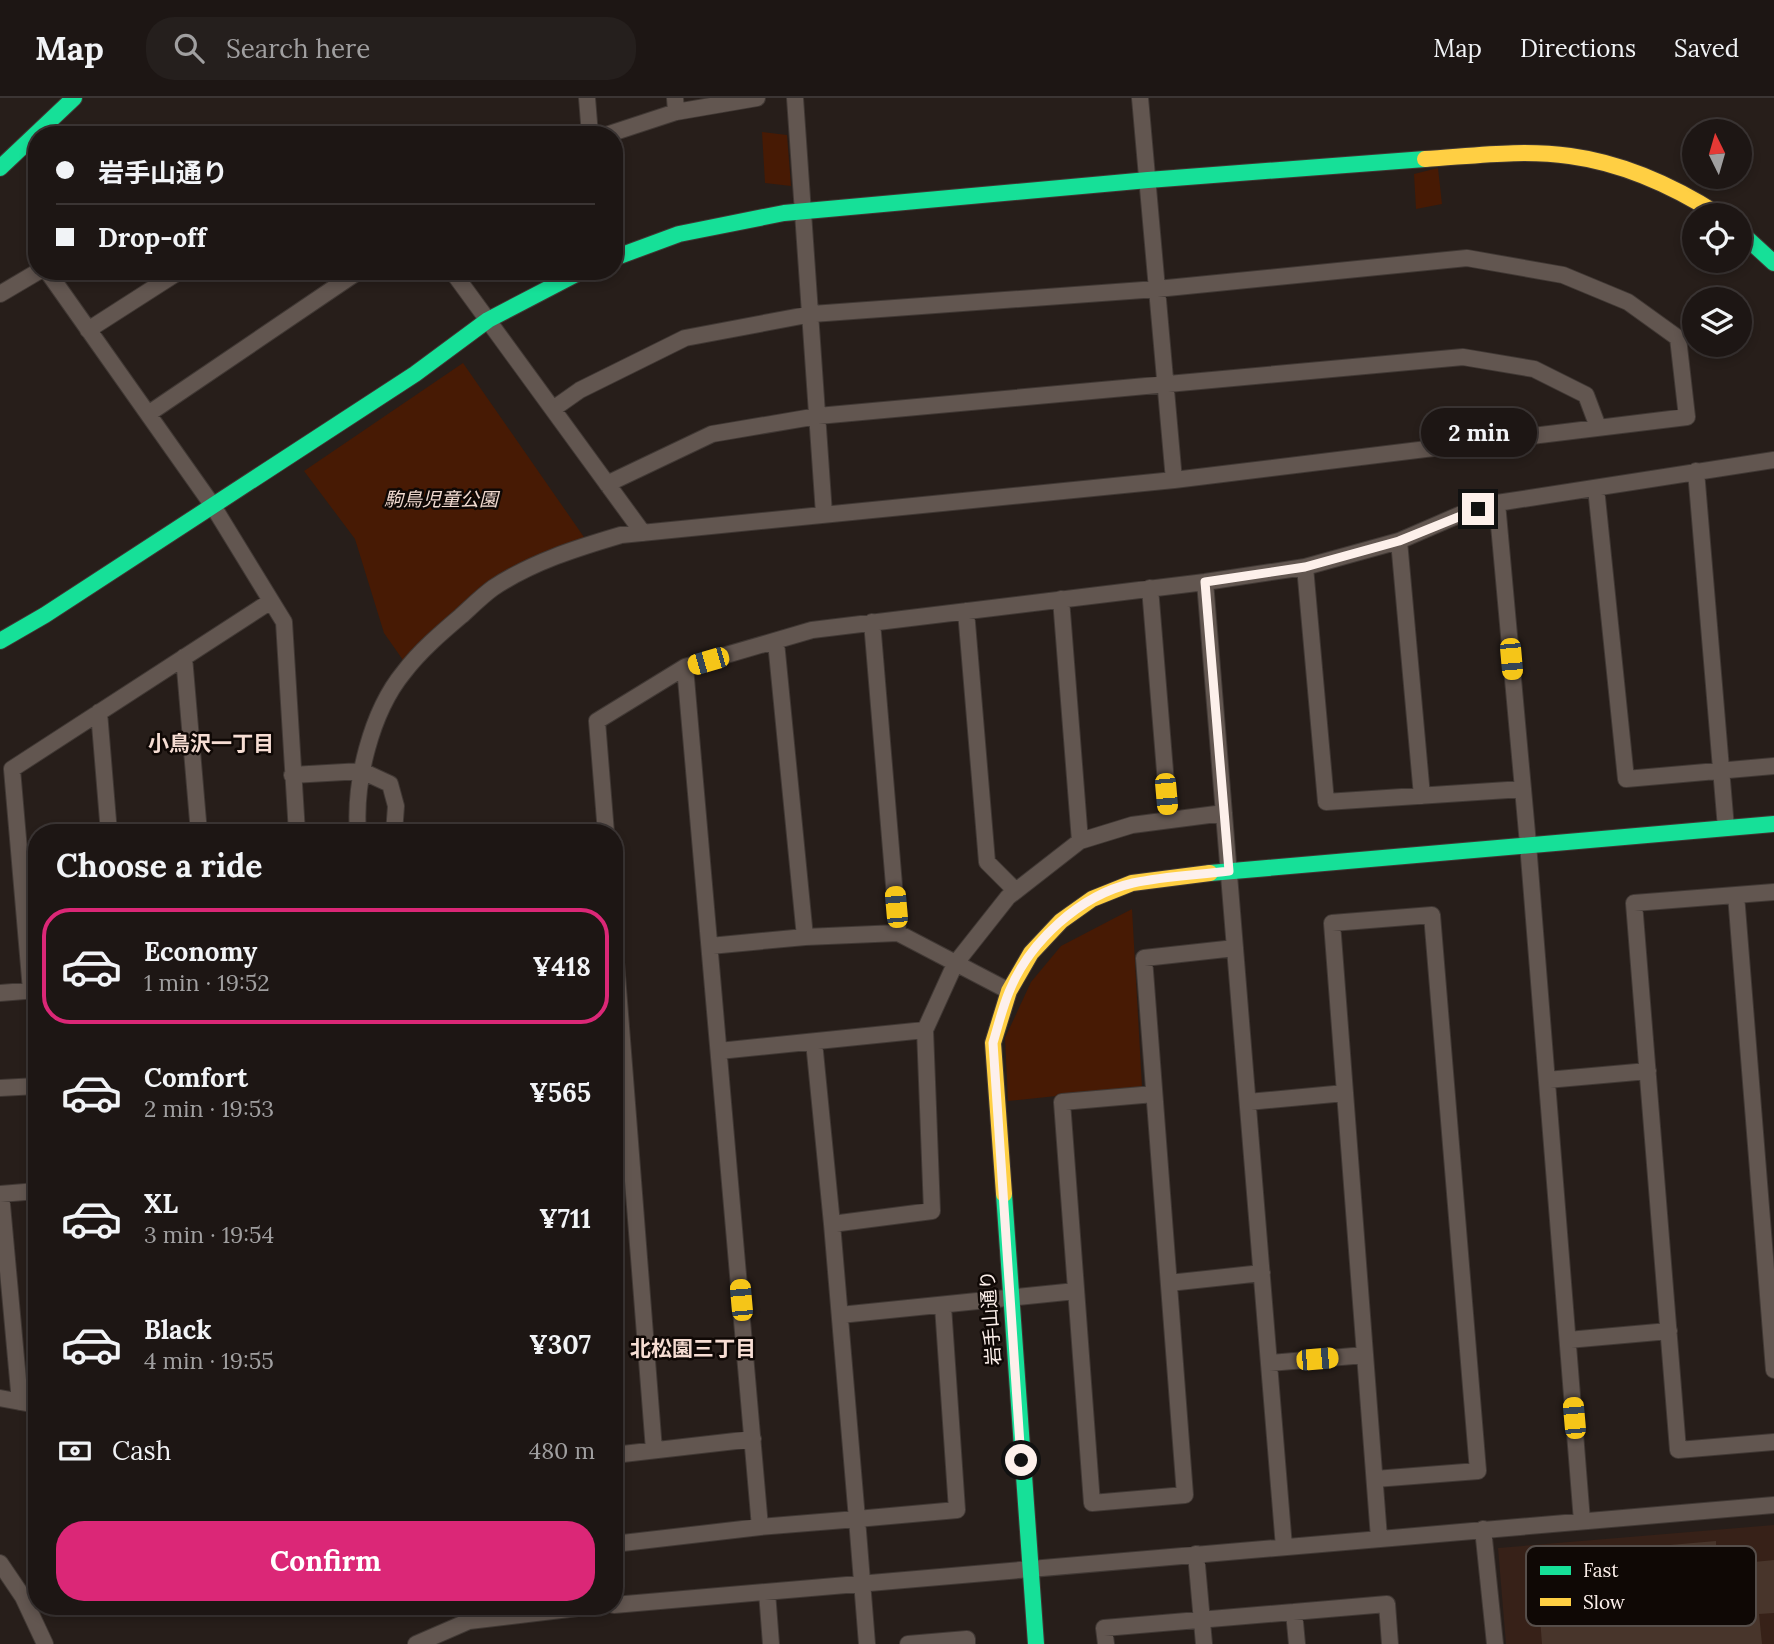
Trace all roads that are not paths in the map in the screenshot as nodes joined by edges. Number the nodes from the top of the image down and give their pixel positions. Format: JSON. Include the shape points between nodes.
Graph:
{"nodes":[{"id":1,"x":74,"y":98,"type":"edge"},
{"id":2,"x":587,"y":98,"type":"edge"},
{"id":3,"x":757,"y":98,"type":"edge"},
{"id":4,"x":795,"y":98,"type":"edge"},
{"id":5,"x":1140,"y":98,"type":"edge"},
{"id":6,"x":675,"y":105,"type":"edge"},
{"id":7,"x":44,"y":126,"type":"edge"},
{"id":8,"x":589,"y":126,"type":"edge"},
{"id":9,"x":623,"y":128,"type":"edge"},
{"id":10,"x":28,"y":142,"type":"edge"},
{"id":11,"x":0,"y":168,"type":"edge"},
{"id":12,"x":1148,"y":180,"type":"junction"},
{"id":13,"x":1700,"y":203,"type":"edge"},
{"id":14,"x":802,"y":212,"type":"junction"},
{"id":15,"x":1752,"y":243,"type":"edge"},
{"id":16,"x":623,"y":255,"type":"edge"},
{"id":17,"x":1774,"y":263,"type":"edge"},
{"id":18,"x":28,"y":278,"type":"edge"},
{"id":19,"x":53,"y":280,"type":"edge"},
{"id":20,"x":166,"y":280,"type":"edge"},
{"id":21,"x":343,"y":280,"type":"edge"},
{"id":22,"x":459,"y":280,"type":"edge"},
{"id":23,"x":562,"y":280,"type":"edge"},
{"id":24,"x":1157,"y":289,"type":"junction"},
{"id":25,"x":0,"y":294,"type":"edge"},
{"id":26,"x":812,"y":314,"type":"junction"},
{"id":27,"x":488,"y":320,"type":"junction"},
{"id":28,"x":88,"y":330,"type":"junction"},
{"id":29,"x":1166,"y":384,"type":"junction"},
{"id":30,"x":553,"y":409,"type":"junction"},
{"id":31,"x":148,"y":414,"type":"junction"},
{"id":32,"x":818,"y":416,"type":"junction"},
{"id":33,"x":1598,"y":428,"type":"junction"},
{"id":34,"x":1774,"y":460,"type":"edge"},
{"id":35,"x":1696,"y":471,"type":"junction"},
{"id":36,"x":1174,"y":480,"type":"junction"},
{"id":37,"x":607,"y":484,"type":"junction"},
{"id":38,"x":1596,"y":488,"type":"junction"},
{"id":39,"x":1497,"y":503,"type":"junction"},
{"id":40,"x":213,"y":506,"type":"junction"},
{"id":41,"x":824,"y":514,"type":"junction"},
{"id":42,"x":643,"y":533,"type":"junction"},
{"id":43,"x":1399,"y":541,"type":"junction"},
{"id":44,"x":1305,"y":567,"type":"junction"},
{"id":45,"x":1205,"y":582,"type":"junction"},
{"id":46,"x":1150,"y":587,"type":"junction"},
{"id":47,"x":1061,"y":599,"type":"junction"},
{"id":48,"x":271,"y":601,"type":"junction"},
{"id":49,"x":966,"y":611,"type":"junction"},
{"id":50,"x":872,"y":622,"type":"junction"},
{"id":51,"x":0,"y":641,"type":"edge"},
{"id":52,"x":776,"y":642,"type":"junction"},
{"id":53,"x":184,"y":657,"type":"junction"},
{"id":54,"x":685,"y":667,"type":"junction"},
{"id":55,"x":99,"y":712,"type":"junction"},
{"id":56,"x":1774,"y":766,"type":"edge"},
{"id":57,"x":1722,"y":770,"type":"junction"},
{"id":58,"x":362,"y":771,"type":"junction"},
{"id":59,"x":292,"y":775,"type":"junction"},
{"id":60,"x":1523,"y":789,"type":"junction"},
{"id":61,"x":1422,"y":796,"type":"junction"},
{"id":62,"x":1224,"y":813,"type":"junction"},
{"id":63,"x":1168,"y":820,"type":"junction"},
{"id":64,"x":108,"y":824,"type":"edge"},
{"id":65,"x":198,"y":824,"type":"edge"},
{"id":66,"x":296,"y":824,"type":"edge"},
{"id":67,"x":357,"y":824,"type":"edge"},
{"id":68,"x":395,"y":824,"type":"edge"},
{"id":69,"x":605,"y":824,"type":"edge"},
{"id":70,"x":1774,"y":824,"type":"edge"},
{"id":71,"x":1726,"y":828,"type":"junction"},
{"id":72,"x":1080,"y":841,"type":"junction"},
{"id":73,"x":1528,"y":844,"type":"junction"},
{"id":74,"x":1229,"y":871,"type":"junction"},
{"id":75,"x":1016,"y":891,"type":"junction"},
{"id":76,"x":1774,"y":892,"type":"edge"},
{"id":77,"x":1736,"y":895,"type":"junction"},
{"id":78,"x":28,"y":930,"type":"edge"},
{"id":79,"x":898,"y":933,"type":"junction"},
{"id":80,"x":805,"y":937,"type":"junction"},
{"id":81,"x":710,"y":946,"type":"junction"},
{"id":82,"x":1235,"y":948,"type":"junction"},
{"id":83,"x":955,"y":964,"type":"junction"},
{"id":84,"x":28,"y":991,"type":"edge"},
{"id":85,"x":1009,"y":991,"type":"junction"},
{"id":86,"x":0,"y":993,"type":"edge"},
{"id":87,"x":925,"y":1030,"type":"junction"},
{"id":88,"x":814,"y":1042,"type":"junction"},
{"id":89,"x":719,"y":1051,"type":"junction"},
{"id":90,"x":623,"y":1052,"type":"edge"},
{"id":91,"x":1648,"y":1071,"type":"junction"},
{"id":92,"x":1547,"y":1080,"type":"junction"},
{"id":93,"x":28,"y":1086,"type":"edge"},
{"id":94,"x":0,"y":1088,"type":"edge"},
{"id":95,"x":1345,"y":1093,"type":"junction"},
{"id":96,"x":1154,"y":1094,"type":"junction"},
{"id":97,"x":1248,"y":1102,"type":"junction"},
{"id":98,"x":28,"y":1192,"type":"edge"},
{"id":99,"x":1,"y":1194,"type":"edge"},
{"id":100,"x":832,"y":1224,"type":"junction"},
{"id":101,"x":1262,"y":1273,"type":"junction"},
{"id":102,"x":1169,"y":1283,"type":"junction"},
{"id":103,"x":1076,"y":1291,"type":"junction"},
{"id":104,"x":1010,"y":1297,"type":"junction"},
{"id":105,"x":943,"y":1306,"type":"junction"},
{"id":106,"x":840,"y":1315,"type":"junction"},
{"id":107,"x":1669,"y":1331,"type":"junction"},
{"id":108,"x":1568,"y":1340,"type":"junction"},
{"id":109,"x":1365,"y":1355,"type":"junction"},
{"id":110,"x":1269,"y":1363,"type":"junction"},
{"id":111,"x":1774,"y":1370,"type":"edge"},
{"id":112,"x":0,"y":1398,"type":"edge"},
{"id":113,"x":20,"y":1402,"type":"junction"},
{"id":114,"x":28,"y":1403,"type":"edge"},
{"id":115,"x":752,"y":1439,"type":"junction"},
{"id":116,"x":1774,"y":1442,"type":"edge"},
{"id":117,"x":654,"y":1450,"type":"junction"},
{"id":118,"x":623,"y":1454,"type":"edge"},
{"id":119,"x":1375,"y":1479,"type":"junction"},
{"id":120,"x":1774,"y":1505,"type":"edge"},
{"id":121,"x":857,"y":1520,"type":"junction"},
{"id":122,"x":1582,"y":1521,"type":"junction"},
{"id":123,"x":760,"y":1527,"type":"junction"},
{"id":124,"x":1483,"y":1529,"type":"junction"},
{"id":125,"x":1379,"y":1538,"type":"junction"},
{"id":126,"x":623,"y":1543,"type":"edge"},
{"id":127,"x":1284,"y":1547,"type":"junction"},
{"id":128,"x":1196,"y":1554,"type":"junction"},
{"id":129,"x":0,"y":1563,"type":"edge"},
{"id":130,"x":1029,"y":1568,"type":"junction"},
{"id":131,"x":862,"y":1584,"type":"junction"},
{"id":132,"x":767,"y":1592,"type":"junction"},
{"id":133,"x":623,"y":1604,"type":"edge"},
{"id":134,"x":28,"y":1608,"type":"edge"},
{"id":135,"x":1294,"y":1612,"type":"junction"},
{"id":136,"x":31,"y":1615,"type":"edge"},
{"id":137,"x":466,"y":1615,"type":"edge"},
{"id":138,"x":1201,"y":1619,"type":"junction"},
{"id":139,"x":45,"y":1644,"type":"edge"},
{"id":140,"x":416,"y":1644,"type":"edge"},
{"id":141,"x":771,"y":1644,"type":"edge"},
{"id":142,"x":867,"y":1644,"type":"edge"},
{"id":143,"x":908,"y":1644,"type":"edge"},
{"id":144,"x":967,"y":1644,"type":"edge"},
{"id":145,"x":1036,"y":1644,"type":"edge"},
{"id":146,"x":1106,"y":1644,"type":"edge"},
{"id":147,"x":1203,"y":1644,"type":"edge"},
{"id":148,"x":1297,"y":1644,"type":"edge"},
{"id":149,"x":1390,"y":1644,"type":"edge"},
{"id":150,"x":1495,"y":1644,"type":"edge"}],
"edges":[{"from":1,"to":7,"type":"street"},
{"from":2,"to":8,"type":"street"},
{"from":3,"to":6,"type":"street"},
{"from":4,"to":14,"type":"street"},
{"from":5,"to":12,"type":"street"},
{"from":6,"to":9,"type":"street"},
{"from":10,"to":11,"type":"street"},
{"from":12,"to":13,"type":"street","via":[[1509,153],[1570,156],[1613,166]]},
{"from":12,"to":14,"type":"street"},
{"from":12,"to":24,"type":"street"},
{"from":14,"to":16,"type":"street","via":[[721,223]]},
{"from":14,"to":26,"type":"street"},
{"from":15,"to":17,"type":"street"},
{"from":18,"to":25,"type":"street"},
{"from":19,"to":28,"type":"street"},
{"from":20,"to":28,"type":"street"},
{"from":21,"to":31,"type":"street"},
{"from":22,"to":27,"type":"street"},
{"from":23,"to":27,"type":"street"},
{"from":24,"to":26,"type":"street"},
{"from":24,"to":29,"type":"street"},
{"from":24,"to":33,"type":"street","via":[[1466,258],[1563,275],[1628,302],[1678,338],[1688,416]]},
{"from":26,"to":30,"type":"street","via":[[685,338],[580,390]]},
{"from":26,"to":32,"type":"street"},
{"from":27,"to":30,"type":"street"},
{"from":27,"to":40,"type":"street","via":[[415,374]]},
{"from":28,"to":31,"type":"street"},
{"from":29,"to":32,"type":"street"},
{"from":29,"to":33,"type":"street","via":[[1463,357],[1534,369],[1586,395]]},
{"from":29,"to":36,"type":"street"},
{"from":30,"to":37,"type":"street"},
{"from":31,"to":40,"type":"street"},
{"from":32,"to":37,"type":"street","via":[[712,433]]},
{"from":32,"to":41,"type":"street"},
{"from":33,"to":36,"type":"street"},
{"from":34,"to":35,"type":"street"},
{"from":35,"to":38,"type":"street"},
{"from":35,"to":57,"type":"street"},
{"from":36,"to":41,"type":"street"},
{"from":37,"to":42,"type":"street"},
{"from":38,"to":39,"type":"street"},
{"from":38,"to":57,"type":"street","via":[[1626,779]]},
{"from":39,"to":43,"type":"street"},
{"from":39,"to":60,"type":"street"},
{"from":40,"to":48,"type":"street"},
{"from":40,"to":51,"type":"street"},
{"from":41,"to":42,"type":"street"},
{"from":42,"to":58,"type":"street","via":[[585,545],[493,588],[402,673],[375,722]]},
{"from":43,"to":44,"type":"street"},
{"from":43,"to":61,"type":"street"},
{"from":44,"to":45,"type":"street"},
{"from":44,"to":61,"type":"street","via":[[1326,802]]},
{"from":45,"to":46,"type":"street"},
{"from":45,"to":62,"type":"street"},
{"from":46,"to":47,"type":"street"},
{"from":46,"to":63,"type":"street"},
{"from":47,"to":49,"type":"street"},
{"from":47,"to":72,"type":"street"},
{"from":48,"to":53,"type":"street"},
{"from":48,"to":59,"type":"street","via":[[284,622]]},
{"from":49,"to":50,"type":"street"},
{"from":49,"to":75,"type":"street","via":[[987,862]]},
{"from":50,"to":52,"type":"street","via":[[813,630]]},
{"from":50,"to":79,"type":"street"},
{"from":52,"to":54,"type":"street"},
{"from":52,"to":80,"type":"street"},
{"from":53,"to":55,"type":"street"},
{"from":53,"to":65,"type":"street"},
{"from":54,"to":69,"type":"street","via":[[597,721]]},
{"from":54,"to":81,"type":"street"},
{"from":55,"to":64,"type":"street"},
{"from":55,"to":78,"type":"street","via":[[12,769]]},
{"from":56,"to":57,"type":"street"},
{"from":57,"to":71,"type":"street"},
{"from":58,"to":59,"type":"street"},
{"from":58,"to":67,"type":"street"},
{"from":58,"to":68,"type":"street","via":[[390,784]]},
{"from":59,"to":66,"type":"street"},
{"from":60,"to":61,"type":"street"},
{"from":60,"to":73,"type":"street"},
{"from":62,"to":63,"type":"street"},
{"from":62,"to":74,"type":"street"},
{"from":63,"to":72,"type":"street"},
{"from":70,"to":71,"type":"street","name":"岩手山通り"},
{"from":71,"to":73,"type":"street","name":"岩手山通り"},
{"from":72,"to":75,"type":"street"},
{"from":73,"to":74,"type":"street","name":"岩手山通り"},
{"from":73,"to":92,"type":"street"},
{"from":74,"to":82,"type":"street"},
{"from":74,"to":85,"type":"street","name":"岩手山通り","via":[[1132,883],[1092,898],[1031,953]]},
{"from":75,"to":83,"type":"street"},
{"from":76,"to":77,"type":"street"},
{"from":77,"to":91,"type":"street","via":[[1634,904]]},
{"from":77,"to":111,"type":"street"},
{"from":79,"to":80,"type":"street"},
{"from":79,"to":83,"type":"street"},
{"from":80,"to":81,"type":"street"},
{"from":81,"to":89,"type":"street"},
{"from":82,"to":96,"type":"street","via":[[1144,958]]},
{"from":82,"to":97,"type":"street"},
{"from":83,"to":85,"type":"street"},
{"from":83,"to":87,"type":"street"},
{"from":84,"to":86,"type":"street"},
{"from":85,"to":104,"type":"street","name":"岩手山通り","via":[[993,1043]]},
{"from":87,"to":88,"type":"street"},
{"from":87,"to":100,"type":"street","via":[[932,1211]]},
{"from":88,"to":89,"type":"street"},
{"from":88,"to":100,"type":"street"},
{"from":89,"to":115,"type":"street"},
{"from":90,"to":117,"type":"street"},
{"from":91,"to":92,"type":"street"},
{"from":91,"to":107,"type":"street"},
{"from":92,"to":108,"type":"street"},
{"from":93,"to":94,"type":"street"},
{"from":95,"to":97,"type":"street"},
{"from":95,"to":109,"type":"street"},
{"from":95,"to":119,"type":"street","via":[[1332,923],[1433,915],[1478,1471]]},
{"from":96,"to":102,"type":"street"},
{"from":96,"to":103,"type":"street","via":[[1062,1102]]},
{"from":97,"to":101,"type":"street"},
{"from":98,"to":99,"type":"street"},
{"from":99,"to":113,"type":"street"},
{"from":100,"to":106,"type":"street"},
{"from":101,"to":102,"type":"street"},
{"from":101,"to":110,"type":"street"},
{"from":102,"to":103,"type":"street","via":[[1185,1495],[1092,1503]]},
{"from":103,"to":104,"type":"street"},
{"from":104,"to":105,"type":"street"},
{"from":104,"to":130,"type":"street","name":"岩手山通り"},
{"from":105,"to":106,"type":"street"},
{"from":105,"to":121,"type":"street","via":[[957,1510]]},
{"from":106,"to":121,"type":"street"},
{"from":107,"to":108,"type":"street"},
{"from":107,"to":116,"type":"street","via":[[1678,1450]]},
{"from":108,"to":122,"type":"street"},
{"from":109,"to":110,"type":"street"},
{"from":109,"to":119,"type":"street"},
{"from":110,"to":127,"type":"street"},
{"from":112,"to":113,"type":"street"},
{"from":113,"to":114,"type":"street"},
{"from":115,"to":117,"type":"street"},
{"from":115,"to":123,"type":"street"},
{"from":117,"to":118,"type":"street"},
{"from":119,"to":125,"type":"street"},
{"from":120,"to":122,"type":"street"},
{"from":121,"to":123,"type":"street"},
{"from":121,"to":131,"type":"street"},
{"from":122,"to":124,"type":"street"},
{"from":123,"to":126,"type":"street"},
{"from":124,"to":125,"type":"street"},
{"from":124,"to":150,"type":"street"},
{"from":125,"to":127,"type":"street"},
{"from":127,"to":128,"type":"street"},
{"from":128,"to":130,"type":"street"},
{"from":128,"to":138,"type":"street"},
{"from":129,"to":134,"type":"street"},
{"from":130,"to":131,"type":"street"},
{"from":130,"to":145,"type":"street","name":"岩手山通り"},
{"from":131,"to":132,"type":"street"},
{"from":131,"to":142,"type":"street"},
{"from":132,"to":133,"type":"street"},
{"from":132,"to":141,"type":"street"},
{"from":135,"to":138,"type":"street"},
{"from":135,"to":148,"type":"street"},
{"from":135,"to":149,"type":"street","via":[[1387,1604]]},
{"from":136,"to":139,"type":"street"},
{"from":137,"to":140,"type":"street"},
{"from":138,"to":146,"type":"street","via":[[1104,1628]]},
{"from":138,"to":147,"type":"street"},
{"from":143,"to":144,"type":"street","via":[[967,1639]]}]}
